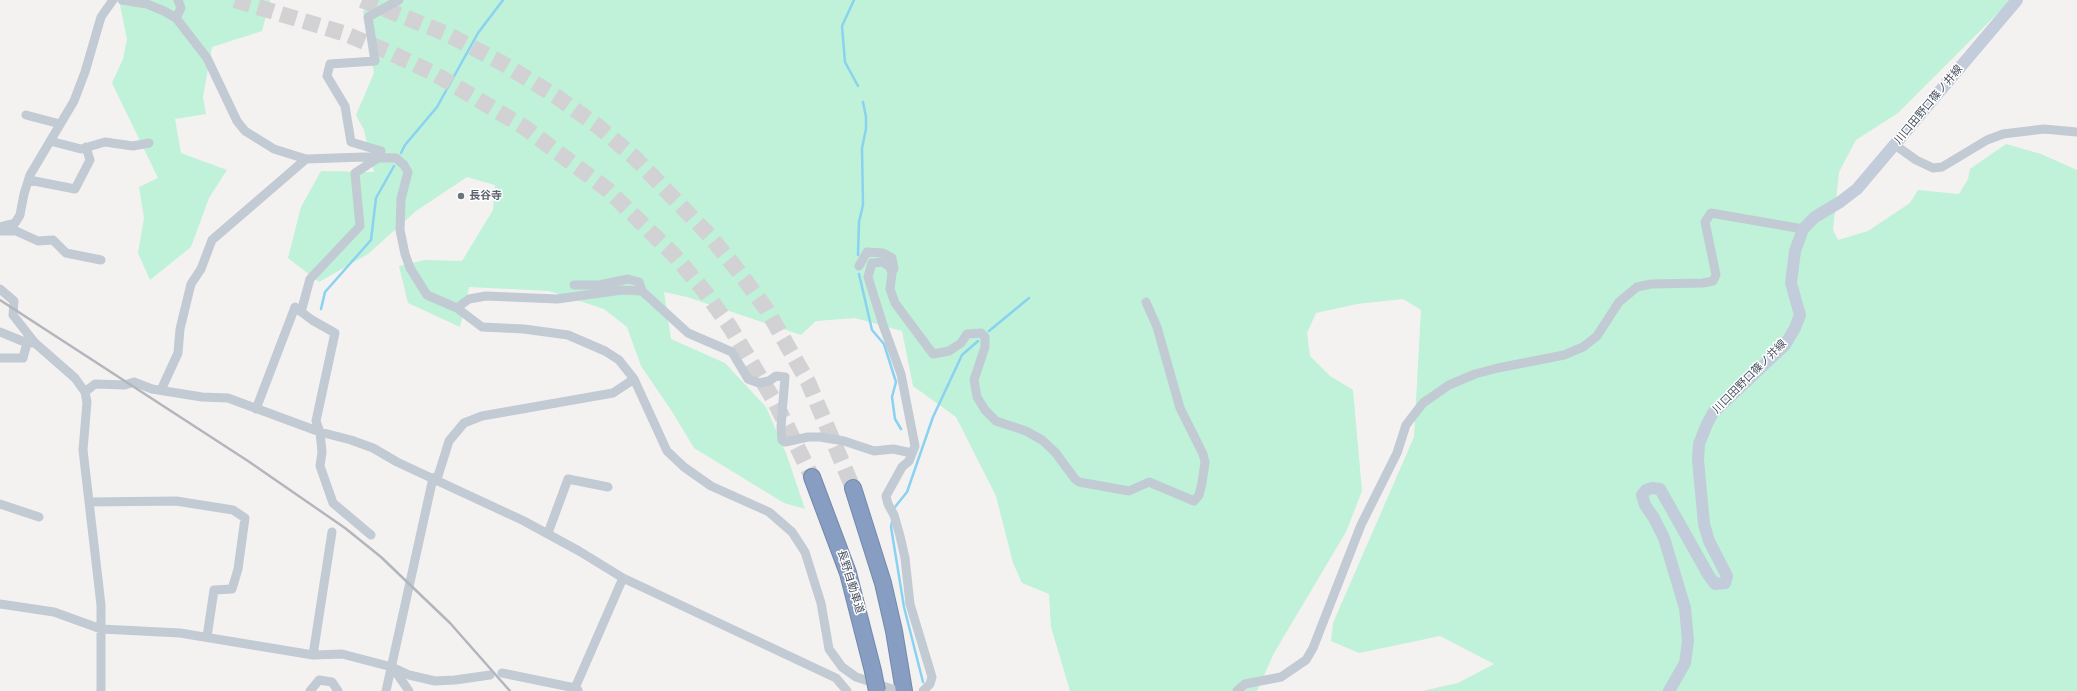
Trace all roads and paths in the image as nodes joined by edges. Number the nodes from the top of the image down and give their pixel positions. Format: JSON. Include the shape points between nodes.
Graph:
{"nodes":[{"id":1,"x":113,"y":0,"type":"edge"},
{"id":2,"x":122,"y":0,"type":"edge"},
{"id":3,"x":178,"y":0,"type":"edge"},
{"id":4,"x":399,"y":0,"type":"edge"},
{"id":5,"x":2017,"y":0,"type":"edge"},
{"id":6,"x":176,"y":18,"type":"junction"},
{"id":7,"x":26,"y":115,"type":"dead end"},
{"id":8,"x":60,"y":124,"type":"junction"},
{"id":9,"x":2077,"y":132,"type":"edge"},
{"id":10,"x":50,"y":141,"type":"junction"},
{"id":11,"x":149,"y":143,"type":"dead end"},
{"id":12,"x":1896,"y":145,"type":"junction"},
{"id":13,"x":86,"y":147,"type":"junction"},
{"id":14,"x":378,"y":158,"type":"junction"},
{"id":15,"x":306,"y":159,"type":"junction"},
{"id":16,"x":29,"y":180,"type":"junction"},
{"id":17,"x":0,"y":227,"type":"edge"},
{"id":18,"x":1803,"y":229,"type":"junction"},
{"id":19,"x":0,"y":231,"type":"edge"},
{"id":20,"x":101,"y":260,"type":"dead end"},
{"id":21,"x":859,"y":266,"type":"dead end"},
{"id":22,"x":892,"y":271,"type":"junction"},
{"id":23,"x":574,"y":285,"type":"dead end"},
{"id":24,"x":0,"y":289,"type":"edge"},
{"id":25,"x":642,"y":290,"type":"junction"},
{"id":26,"x":1146,"y":302,"type":"dead end"},
{"id":27,"x":457,"y":308,"type":"junction"},
{"id":28,"x":301,"y":312,"type":"junction"},
{"id":29,"x":0,"y":332,"type":"edge"},
{"id":30,"x":31,"y":343,"type":"junction"},
{"id":31,"x":0,"y":358,"type":"edge"},
{"id":32,"x":634,"y":378,"type":"junction"},
{"id":33,"x":161,"y":390,"type":"junction"},
{"id":34,"x":85,"y":392,"type":"junction"},
{"id":35,"x":256,"y":409,"type":"junction"},
{"id":36,"x":320,"y":432,"type":"junction"},
{"id":37,"x":912,"y":453,"type":"junction"},
{"id":38,"x":812,"y":477,"type":"tunnel mouth"},
{"id":39,"x":433,"y":478,"type":"junction"},
{"id":40,"x":608,"y":487,"type":"dead end"},
{"id":41,"x":853,"y":488,"type":"tunnel mouth"},
{"id":42,"x":89,"y":502,"type":"junction"},
{"id":43,"x":0,"y":504,"type":"edge"},
{"id":44,"x":39,"y":517,"type":"dead end"},
{"id":45,"x":332,"y":532,"type":"dead end"},
{"id":46,"x":548,"y":533,"type":"junction"},
{"id":47,"x":371,"y":535,"type":"dead end"},
{"id":48,"x":623,"y":578,"type":"junction"},
{"id":49,"x":0,"y":604,"type":"edge"},
{"id":50,"x":101,"y":628,"type":"junction"},
{"id":51,"x":207,"y":637,"type":"junction"},
{"id":52,"x":313,"y":656,"type":"junction"},
{"id":53,"x":392,"y":667,"type":"junction"},
{"id":54,"x":502,"y":673,"type":"dead end"},
{"id":55,"x":490,"y":676,"type":"dead end"},
{"id":56,"x":902,"y":688,"type":"edge"},
{"id":57,"x":577,"y":689,"type":"edge"},
{"id":58,"x":101,"y":691,"type":"edge"},
{"id":59,"x":310,"y":691,"type":"edge"},
{"id":60,"x":338,"y":691,"type":"edge"},
{"id":61,"x":386,"y":691,"type":"edge"},
{"id":62,"x":409,"y":691,"type":"edge"},
{"id":63,"x":847,"y":691,"type":"edge"},
{"id":64,"x":877,"y":691,"type":"edge"},
{"id":65,"x":923,"y":691,"type":"edge"},
{"id":66,"x":1237,"y":691,"type":"edge"},
{"id":67,"x":1669,"y":691,"type":"edge"}],
"edges":[{"from":1,"to":8,"type":"street","via":[[101,17],[74,101]]},
{"from":2,"to":6,"type":"street","via":[[147,4]]},
{"from":3,"to":6,"type":"street","via":[[181,8]]},
{"from":4,"to":14,"type":"street","via":[[368,17],[375,61],[330,64],[327,76],[345,106],[351,142],[381,151]]},
{"from":5,"to":12,"type":"main road","name":"川口田野口篠ノ井線"},
{"from":6,"to":15,"type":"street","via":[[207,58],[222,94],[245,131],[274,150]]},
{"from":7,"to":8,"type":"street"},
{"from":8,"to":10,"type":"street"},
{"from":9,"to":12,"type":"street","via":[[2044,129],[2003,134],[1987,140],[1942,167],[1933,168],[1916,160]]},
{"from":10,"to":13,"type":"street","via":[[81,149]]},
{"from":10,"to":16,"type":"street"},
{"from":11,"to":13,"type":"street","via":[[133,146],[105,142]]},
{"from":12,"to":18,"type":"main road","name":"川口田野口篠ノ井線","via":[[1857,189],[1815,217]]},
{"from":13,"to":16,"type":"street","via":[[90,160],[75,189]]},
{"from":14,"to":15,"type":"street"},
{"from":14,"to":27,"type":"street","via":[[396,158],[408,172],[401,199],[400,230],[410,268],[427,295]]},
{"from":14,"to":28,"type":"street","via":[[355,173],[360,226],[310,279]]},
{"from":15,"to":33,"type":"street","via":[[212,240],[201,269],[191,284],[180,329],[178,353]]},
{"from":16,"to":17,"type":"street","via":[[16,223]]},
{"from":18,"to":66,"type":"street","via":[[1711,213],[1706,222],[1716,275],[1713,281],[1637,287],[1619,302],[1597,336],[1583,347],[1564,355],[1475,374],[1449,385],[1423,403],[1408,420],[1397,453],[1361,524],[1314,648],[1306,660],[1281,677],[1244,684]]},
{"from":18,"to":67,"type":"main road","name":"川口田野口篠ノ井線","via":[[1795,251],[1791,283],[1800,315],[1795,328],[1785,345],[1713,413],[1699,444],[1704,524],[1709,541],[1727,576],[1725,583],[1715,584],[1709,576],[1660,490],[1652,488],[1642,495],[1644,505],[1664,538],[1685,608],[1688,641],[1685,663]]},
{"from":19,"to":20,"type":"street","via":[[16,231],[38,241],[52,240],[66,253]]},
{"from":21,"to":22,"type":"street","via":[[867,252],[883,252],[892,258]]},
{"from":22,"to":26,"type":"street","via":[[890,289],[895,303],[933,354],[949,351],[961,343],[967,334],[981,333],[985,337],[985,347],[974,380],[977,397],[996,421],[1026,431],[1042,440],[1079,482],[1129,491],[1149,482],[1194,501],[1199,494],[1205,462],[1180,408],[1157,327]]},
{"from":22,"to":37,"type":"street","via":[[890,266],[877,261],[872,263],[868,276],[901,374],[914,446]]},
{"from":23,"to":25,"type":"street","via":[[600,285],[628,279],[639,282]]},
{"from":24,"to":30,"type":"street","via":[[14,301],[13,315]]},
{"from":25,"to":27,"type":"street","via":[[622,290],[557,299],[486,296],[469,299]]},
{"from":25,"to":37,"type":"street","via":[[688,333],[732,352],[748,379],[759,383],[776,376],[785,377],[781,427],[782,440],[785,442],[820,437],[844,441],[874,451],[894,449]]},
{"from":27,"to":32,"type":"street","via":[[482,328],[524,329],[568,335],[619,360]]},
{"from":28,"to":35,"type":"street","via":[[295,307]]},
{"from":28,"to":36,"type":"street","via":[[335,334],[316,421]]},
{"from":29,"to":30,"type":"street"},
{"from":30,"to":31,"type":"street","via":[[23,358]]},
{"from":30,"to":34,"type":"street","via":[[75,378]]},
{"from":32,"to":39,"type":"street","via":[[613,393],[482,416],[464,423],[449,441],[438,476]]},
{"from":32,"to":56,"type":"street","via":[[667,451],[680,464],[711,486],[769,512],[792,532],[805,552],[821,603],[829,649],[842,667],[856,677]]},
{"from":33,"to":34,"type":"street","via":[[134,382],[125,385],[95,384]]},
{"from":33,"to":35,"type":"street","via":[[202,397],[228,398]]},
{"from":34,"to":42,"type":"street","via":[[83,450]]},
{"from":35,"to":36,"type":"street"},
{"from":36,"to":39,"type":"street","via":[[373,448]]},
{"from":36,"to":47,"type":"street","via":[[320,466],[333,503]]},
{"from":37,"to":65,"type":"street","via":[[886,496],[898,529],[905,558],[910,604],[932,677],[930,684]]},
{"from":38,"to":64,"type":"highway","name":"長野自動車道","bridge":true,"via":[[848,573]]},
{"from":39,"to":46,"type":"street"},
{"from":39,"to":53,"type":"street"},
{"from":40,"to":46,"type":"street","via":[[568,479]]},
{"from":41,"to":56,"type":"highway","via":[[883,583]]},
{"from":42,"to":50,"type":"street","via":[[101,605]]},
{"from":42,"to":51,"type":"street","via":[[176,501],[233,510],[245,518],[238,569],[232,589],[214,590]]},
{"from":43,"to":44,"type":"street"},
{"from":45,"to":52,"type":"street"},
{"from":46,"to":48,"type":"street"},
{"from":48,"to":57,"type":"street"},
{"from":48,"to":63,"type":"street","via":[[836,678]]},
{"from":49,"to":50,"type":"street","via":[[54,612]]},
{"from":50,"to":51,"type":"street"},
{"from":50,"to":58,"type":"street"},
{"from":51,"to":52,"type":"street"},
{"from":52,"to":53,"type":"street","via":[[342,654]]},
{"from":53,"to":55,"type":"street","via":[[409,675],[435,681]]},
{"from":53,"to":61,"type":"street"},
{"from":53,"to":62,"type":"street"},
{"from":54,"to":57,"type":"street"},
{"from":59,"to":60,"type":"street","via":[[319,680],[332,682]]}]}
